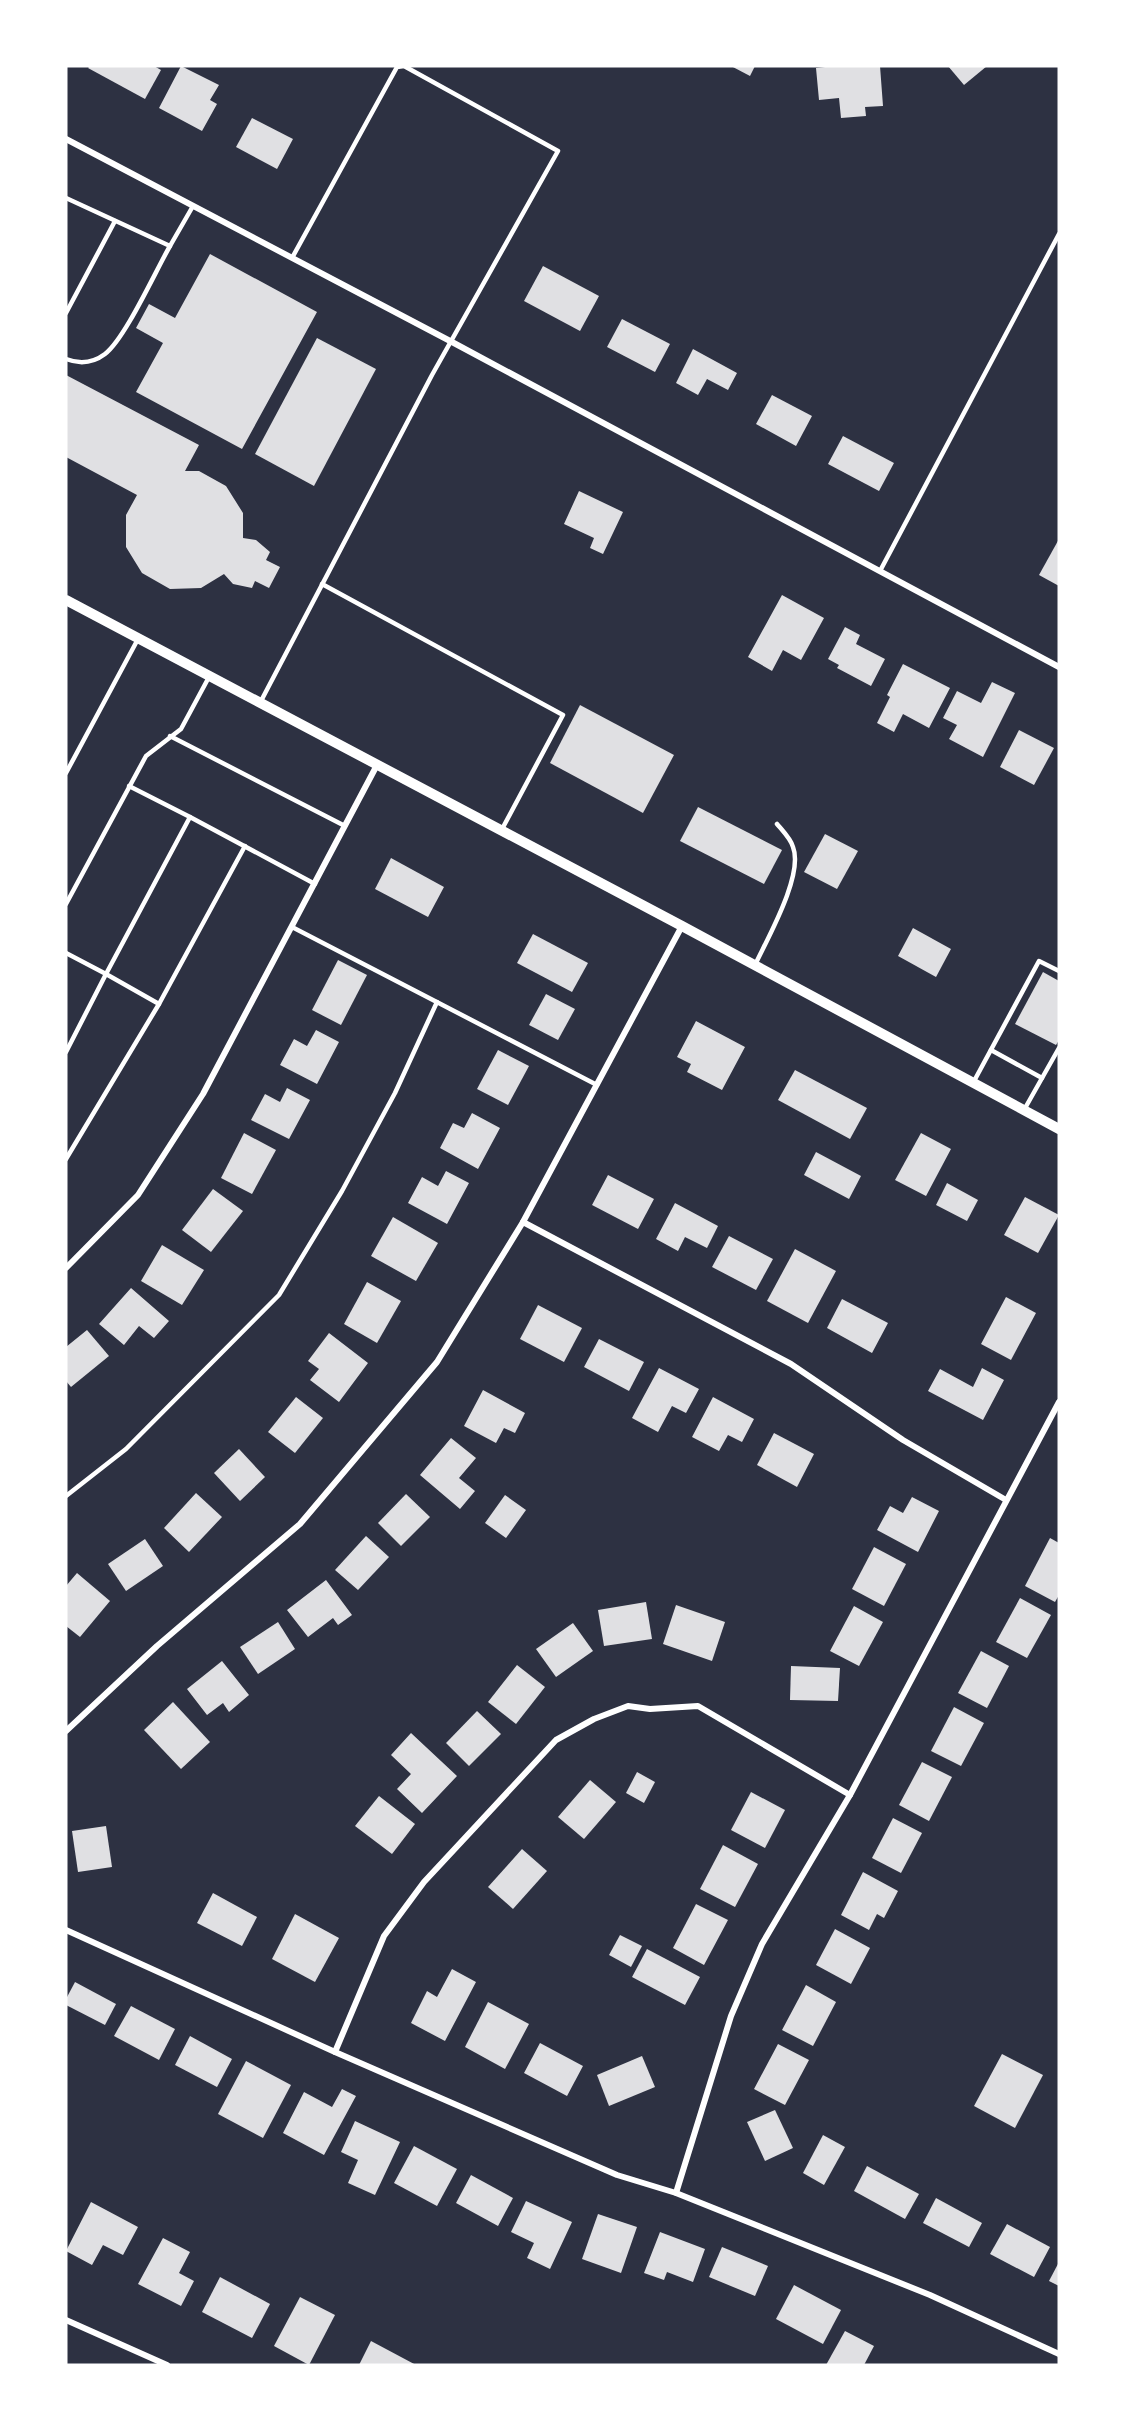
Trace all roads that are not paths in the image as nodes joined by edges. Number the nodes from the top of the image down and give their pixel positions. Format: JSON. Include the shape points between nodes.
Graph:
{"nodes":[{"id":1,"x":66,"y":139,"type":"edge"},
{"id":2,"x":66,"y":198,"type":"edge"},
{"id":3,"x":193,"y":206,"type":"junction"},
{"id":4,"x":115,"y":221,"type":"junction"},
{"id":5,"x":1059,"y":234,"type":"edge"},
{"id":6,"x":170,"y":246,"type":"junction"},
{"id":7,"x":292,"y":258,"type":"junction"},
{"id":8,"x":66,"y":313,"type":"edge"},
{"id":9,"x":452,"y":342,"type":"junction"},
{"id":10,"x":66,"y":359,"type":"edge"},
{"id":11,"x":880,"y":571,"type":"junction"},
{"id":12,"x":322,"y":584,"type":"junction"},
{"id":13,"x":66,"y":600,"type":"edge"},
{"id":14,"x":138,"y":639,"type":"junction"},
{"id":15,"x":1059,"y":666,"type":"edge"},
{"id":16,"x":209,"y":677,"type":"junction"},
{"id":17,"x":260,"y":704,"type":"junction"},
{"id":18,"x":170,"y":736,"type":"junction"},
{"id":19,"x":377,"y":765,"type":"junction"},
{"id":20,"x":66,"y":774,"type":"edge"},
{"id":21,"x":129,"y":786,"type":"junction"},
{"id":22,"x":190,"y":817,"type":"junction"},
{"id":23,"x":777,"y":824,"type":"dead end"},
{"id":24,"x":345,"y":826,"type":"junction"},
{"id":25,"x":501,"y":832,"type":"junction"},
{"id":26,"x":245,"y":846,"type":"junction"},
{"id":27,"x":315,"y":884,"type":"junction"},
{"id":28,"x":66,"y":904,"type":"edge"},
{"id":29,"x":682,"y":926,"type":"junction"},
{"id":30,"x":292,"y":927,"type":"junction"},
{"id":31,"x":66,"y":953,"type":"edge"},
{"id":32,"x":755,"y":965,"type":"junction"},
{"id":33,"x":1059,"y":971,"type":"edge"},
{"id":34,"x":106,"y":974,"type":"junction"},
{"id":35,"x":436,"y":1002,"type":"junction"},
{"id":36,"x":159,"y":1004,"type":"junction"},
{"id":37,"x":1059,"y":1048,"type":"edge"},
{"id":38,"x":991,"y":1050,"type":"junction"},
{"id":39,"x":66,"y":1052,"type":"edge"},
{"id":40,"x":1042,"y":1078,"type":"junction"},
{"id":41,"x":973,"y":1083,"type":"junction"},
{"id":42,"x":597,"y":1085,"type":"junction"},
{"id":43,"x":1024,"y":1110,"type":"junction"},
{"id":44,"x":1059,"y":1129,"type":"edge"},
{"id":45,"x":66,"y":1159,"type":"edge"},
{"id":46,"x":523,"y":1222,"type":"junction"},
{"id":47,"x":66,"y":1268,"type":"edge"},
{"id":48,"x":1059,"y":1402,"type":"edge"},
{"id":49,"x":66,"y":1496,"type":"edge"},
{"id":50,"x":1006,"y":1500,"type":"junction"},
{"id":51,"x":66,"y":1731,"type":"edge"},
{"id":52,"x":850,"y":1795,"type":"junction"},
{"id":53,"x":66,"y":1930,"type":"edge"},
{"id":54,"x":335,"y":2052,"type":"junction"},
{"id":55,"x":676,"y":2193,"type":"junction"},
{"id":56,"x":66,"y":2320,"type":"edge"},
{"id":57,"x":1059,"y":2354,"type":"edge"},
{"id":58,"x":167,"y":2365,"type":"edge"}],
"edges":[{"from":1,"to":3,"type":"street"},
{"from":2,"to":4,"type":"lane"},
{"from":3,"to":6,"type":"lane"},
{"from":3,"to":7,"type":"street"},
{"from":4,"to":6,"type":"lane"},
{"from":4,"to":8,"type":"lane"},
{"from":5,"to":11,"type":"lane"},
{"from":6,"to":10,"type":"lane","via":[[106,354],[77,363]]},
{"from":7,"to":9,"type":"street"},
{"from":7,"to":9,"type":"lane","via":[[397,67],[404,66],[558,151]]},
{"from":9,"to":11,"type":"street"},
{"from":9,"to":12,"type":"lane"},
{"from":11,"to":15,"type":"street"},
{"from":12,"to":17,"type":"lane"},
{"from":12,"to":25,"type":"lane","via":[[563,715]]},
{"from":13,"to":14,"type":"street"},
{"from":14,"to":16,"type":"street"},
{"from":14,"to":20,"type":"lane"},
{"from":16,"to":17,"type":"street"},
{"from":16,"to":18,"type":"lane","via":[[181,729]]},
{"from":17,"to":19,"type":"street"},
{"from":18,"to":21,"type":"lane","via":[[146,756]]},
{"from":18,"to":24,"type":"lane"},
{"from":19,"to":24,"type":"street"},
{"from":19,"to":25,"type":"street"},
{"from":21,"to":22,"type":"lane"},
{"from":21,"to":28,"type":"lane"},
{"from":22,"to":26,"type":"lane"},
{"from":22,"to":34,"type":"lane"},
{"from":23,"to":32,"type":"lane","via":[[794,847],[795,869]]},
{"from":24,"to":27,"type":"street"},
{"from":25,"to":29,"type":"street"},
{"from":26,"to":27,"type":"lane"},
{"from":26,"to":36,"type":"lane"},
{"from":27,"to":30,"type":"street"},
{"from":29,"to":32,"type":"street"},
{"from":29,"to":42,"type":"street"},
{"from":30,"to":35,"type":"lane"},
{"from":30,"to":47,"type":"street","via":[[203,1094],[138,1195]]},
{"from":31,"to":34,"type":"lane"},
{"from":32,"to":41,"type":"street"},
{"from":33,"to":38,"type":"lane","via":[[1039,961]]},
{"from":34,"to":36,"type":"lane"},
{"from":34,"to":39,"type":"lane"},
{"from":35,"to":42,"type":"lane"},
{"from":35,"to":49,"type":"lane","via":[[395,1093],[279,1295],[126,1449]]},
{"from":36,"to":45,"type":"lane"},
{"from":37,"to":40,"type":"lane"},
{"from":38,"to":40,"type":"lane"},
{"from":38,"to":41,"type":"lane"},
{"from":40,"to":43,"type":"lane"},
{"from":41,"to":43,"type":"street"},
{"from":42,"to":46,"type":"street"},
{"from":43,"to":44,"type":"street"},
{"from":46,"to":50,"type":"street","via":[[791,1364],[903,1440]]},
{"from":46,"to":51,"type":"street","via":[[437,1362],[300,1524],[157,1646]]},
{"from":48,"to":50,"type":"street"},
{"from":50,"to":52,"type":"street"},
{"from":52,"to":54,"type":"street","via":[[698,1706],[628,1706],[594,1719],[556,1740],[424,1882],[384,1936]]},
{"from":52,"to":55,"type":"street","via":[[762,1944],[731,2016]]},
{"from":53,"to":54,"type":"street"},
{"from":54,"to":55,"type":"street","via":[[617,2175]]},
{"from":55,"to":57,"type":"street","via":[[930,2295]]},
{"from":56,"to":58,"type":"street"}]}
